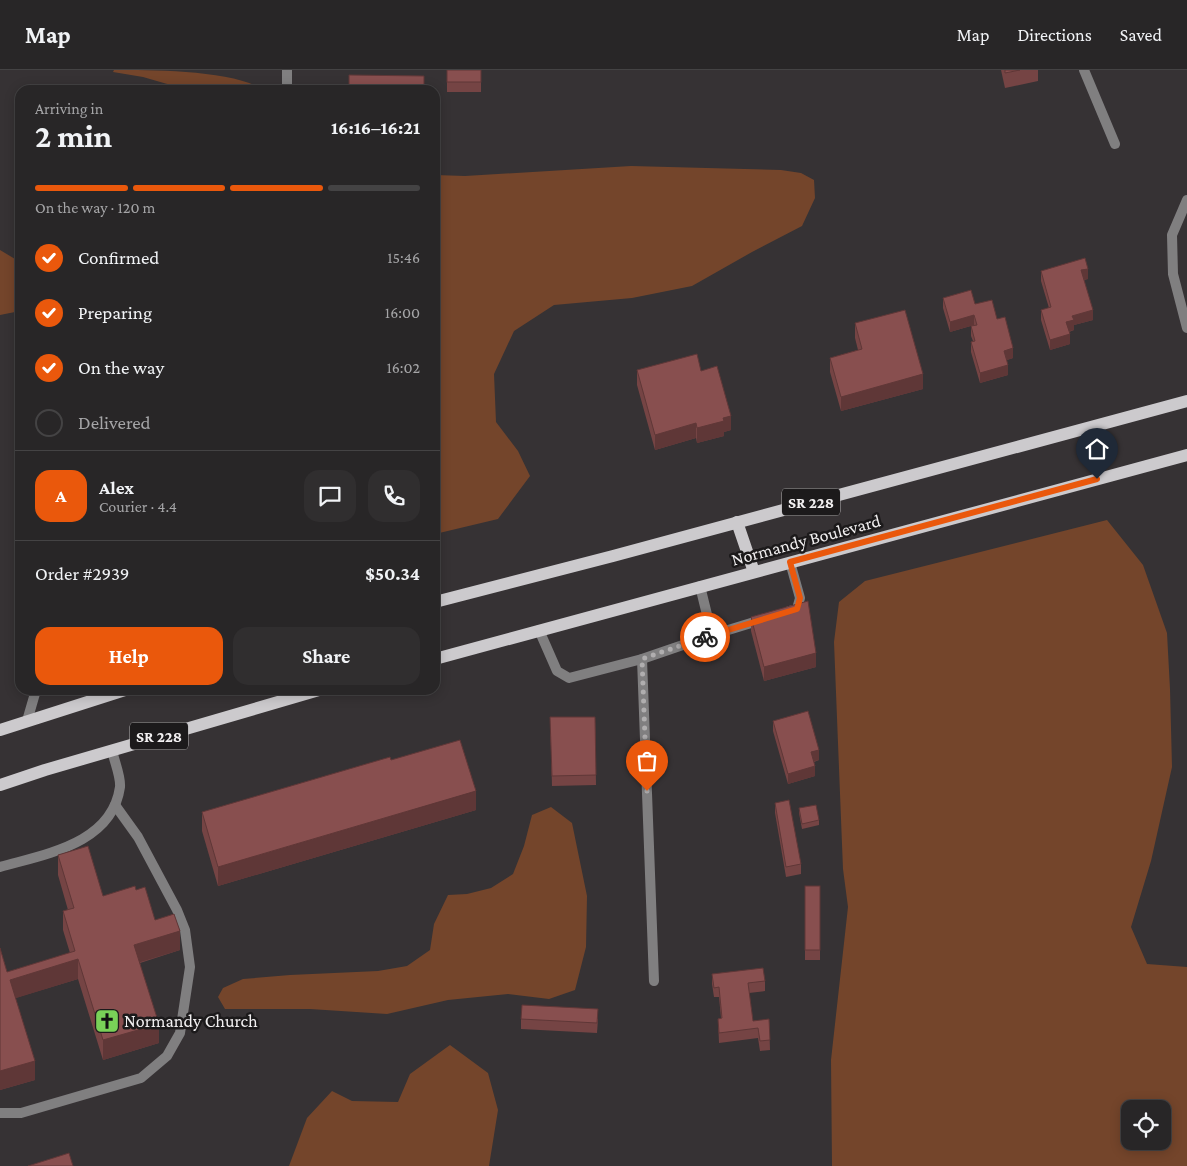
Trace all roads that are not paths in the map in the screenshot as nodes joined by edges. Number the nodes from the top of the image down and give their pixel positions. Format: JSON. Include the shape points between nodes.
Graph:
{"nodes":[{"id":1,"x":287,"y":70,"type":"edge"},
{"id":2,"x":1084,"y":70,"type":"edge"},
{"id":3,"x":287,"y":85,"type":"edge"},
{"id":4,"x":1115,"y":144,"type":"dead end"},
{"id":5,"x":1187,"y":200,"type":"edge"},
{"id":6,"x":1184,"y":216,"type":"edge"},
{"id":7,"x":1187,"y":328,"type":"edge"},
{"id":8,"x":1187,"y":401,"type":"edge"},
{"id":9,"x":1187,"y":455,"type":"edge"},
{"id":10,"x":737,"y":522,"type":"junction"},
{"id":11,"x":790,"y":562,"type":"junction"},
{"id":12,"x":754,"y":572,"type":"junction"},
{"id":13,"x":700,"y":586,"type":"junction"},
{"id":14,"x":440,"y":601,"type":"edge"},
{"id":15,"x":539,"y":630,"type":"junction"},
{"id":16,"x":712,"y":635,"type":"junction"},
{"id":17,"x":440,"y":658,"type":"edge"},
{"id":18,"x":642,"y":659,"type":"junction"},
{"id":19,"x":35,"y":695,"type":"edge"},
{"id":20,"x":109,"y":695,"type":"edge"},
{"id":21,"x":285,"y":695,"type":"edge"},
{"id":22,"x":27,"y":721,"type":"junction"},
{"id":23,"x":0,"y":730,"type":"edge"},
{"id":24,"x":112,"y":750,"type":"junction"},
{"id":25,"x":0,"y":785,"type":"edge"},
{"id":26,"x":115,"y":805,"type":"junction"},
{"id":27,"x":0,"y":867,"type":"edge"},
{"id":28,"x":654,"y":981,"type":"dead end"},
{"id":29,"x":0,"y":1113,"type":"edge"}],
"edges":[{"from":1,"to":3,"type":"street"},
{"from":2,"to":4,"type":"street"},
{"from":5,"to":6,"type":"street"},
{"from":6,"to":7,"type":"street","via":[[1172,235],[1173,274]]},
{"from":8,"to":10,"type":"main road","name":"Normandy Boulevard","number":"SR 228"},
{"from":9,"to":11,"type":"main road","name":"Normandy Boulevard"},
{"from":10,"to":12,"type":"main road"},
{"from":10,"to":14,"type":"main road","name":"Normandy Boulevard","number":"SR 228"},
{"from":11,"to":12,"type":"main road","name":"Normandy Boulevard"},
{"from":11,"to":16,"type":"street","via":[[800,598],[797,609]]},
{"from":12,"to":13,"type":"main road","name":"Normandy Boulevard"},
{"from":13,"to":15,"type":"main road","name":"Normandy Boulevard"},
{"from":13,"to":16,"type":"street"},
{"from":15,"to":17,"type":"main road","name":"Normandy Boulevard"},
{"from":15,"to":18,"type":"street","via":[[558,671],[569,678]]},
{"from":16,"to":18,"type":"street"},
{"from":18,"to":28,"type":"street"},
{"from":19,"to":22,"type":"street"},
{"from":20,"to":22,"type":"main road"},
{"from":21,"to":24,"type":"main road","number":"SR 228"},
{"from":22,"to":23,"type":"main road"},
{"from":24,"to":25,"type":"main road","number":"SR 228"},
{"from":24,"to":26,"type":"street","via":[[120,785]]},
{"from":26,"to":27,"type":"street","via":[[102,824],[85,839],[58,851]]},
{"from":26,"to":29,"type":"street","via":[[138,837],[186,930],[190,967],[180,1033],[167,1056],[141,1078],[21,1113]]}]}
